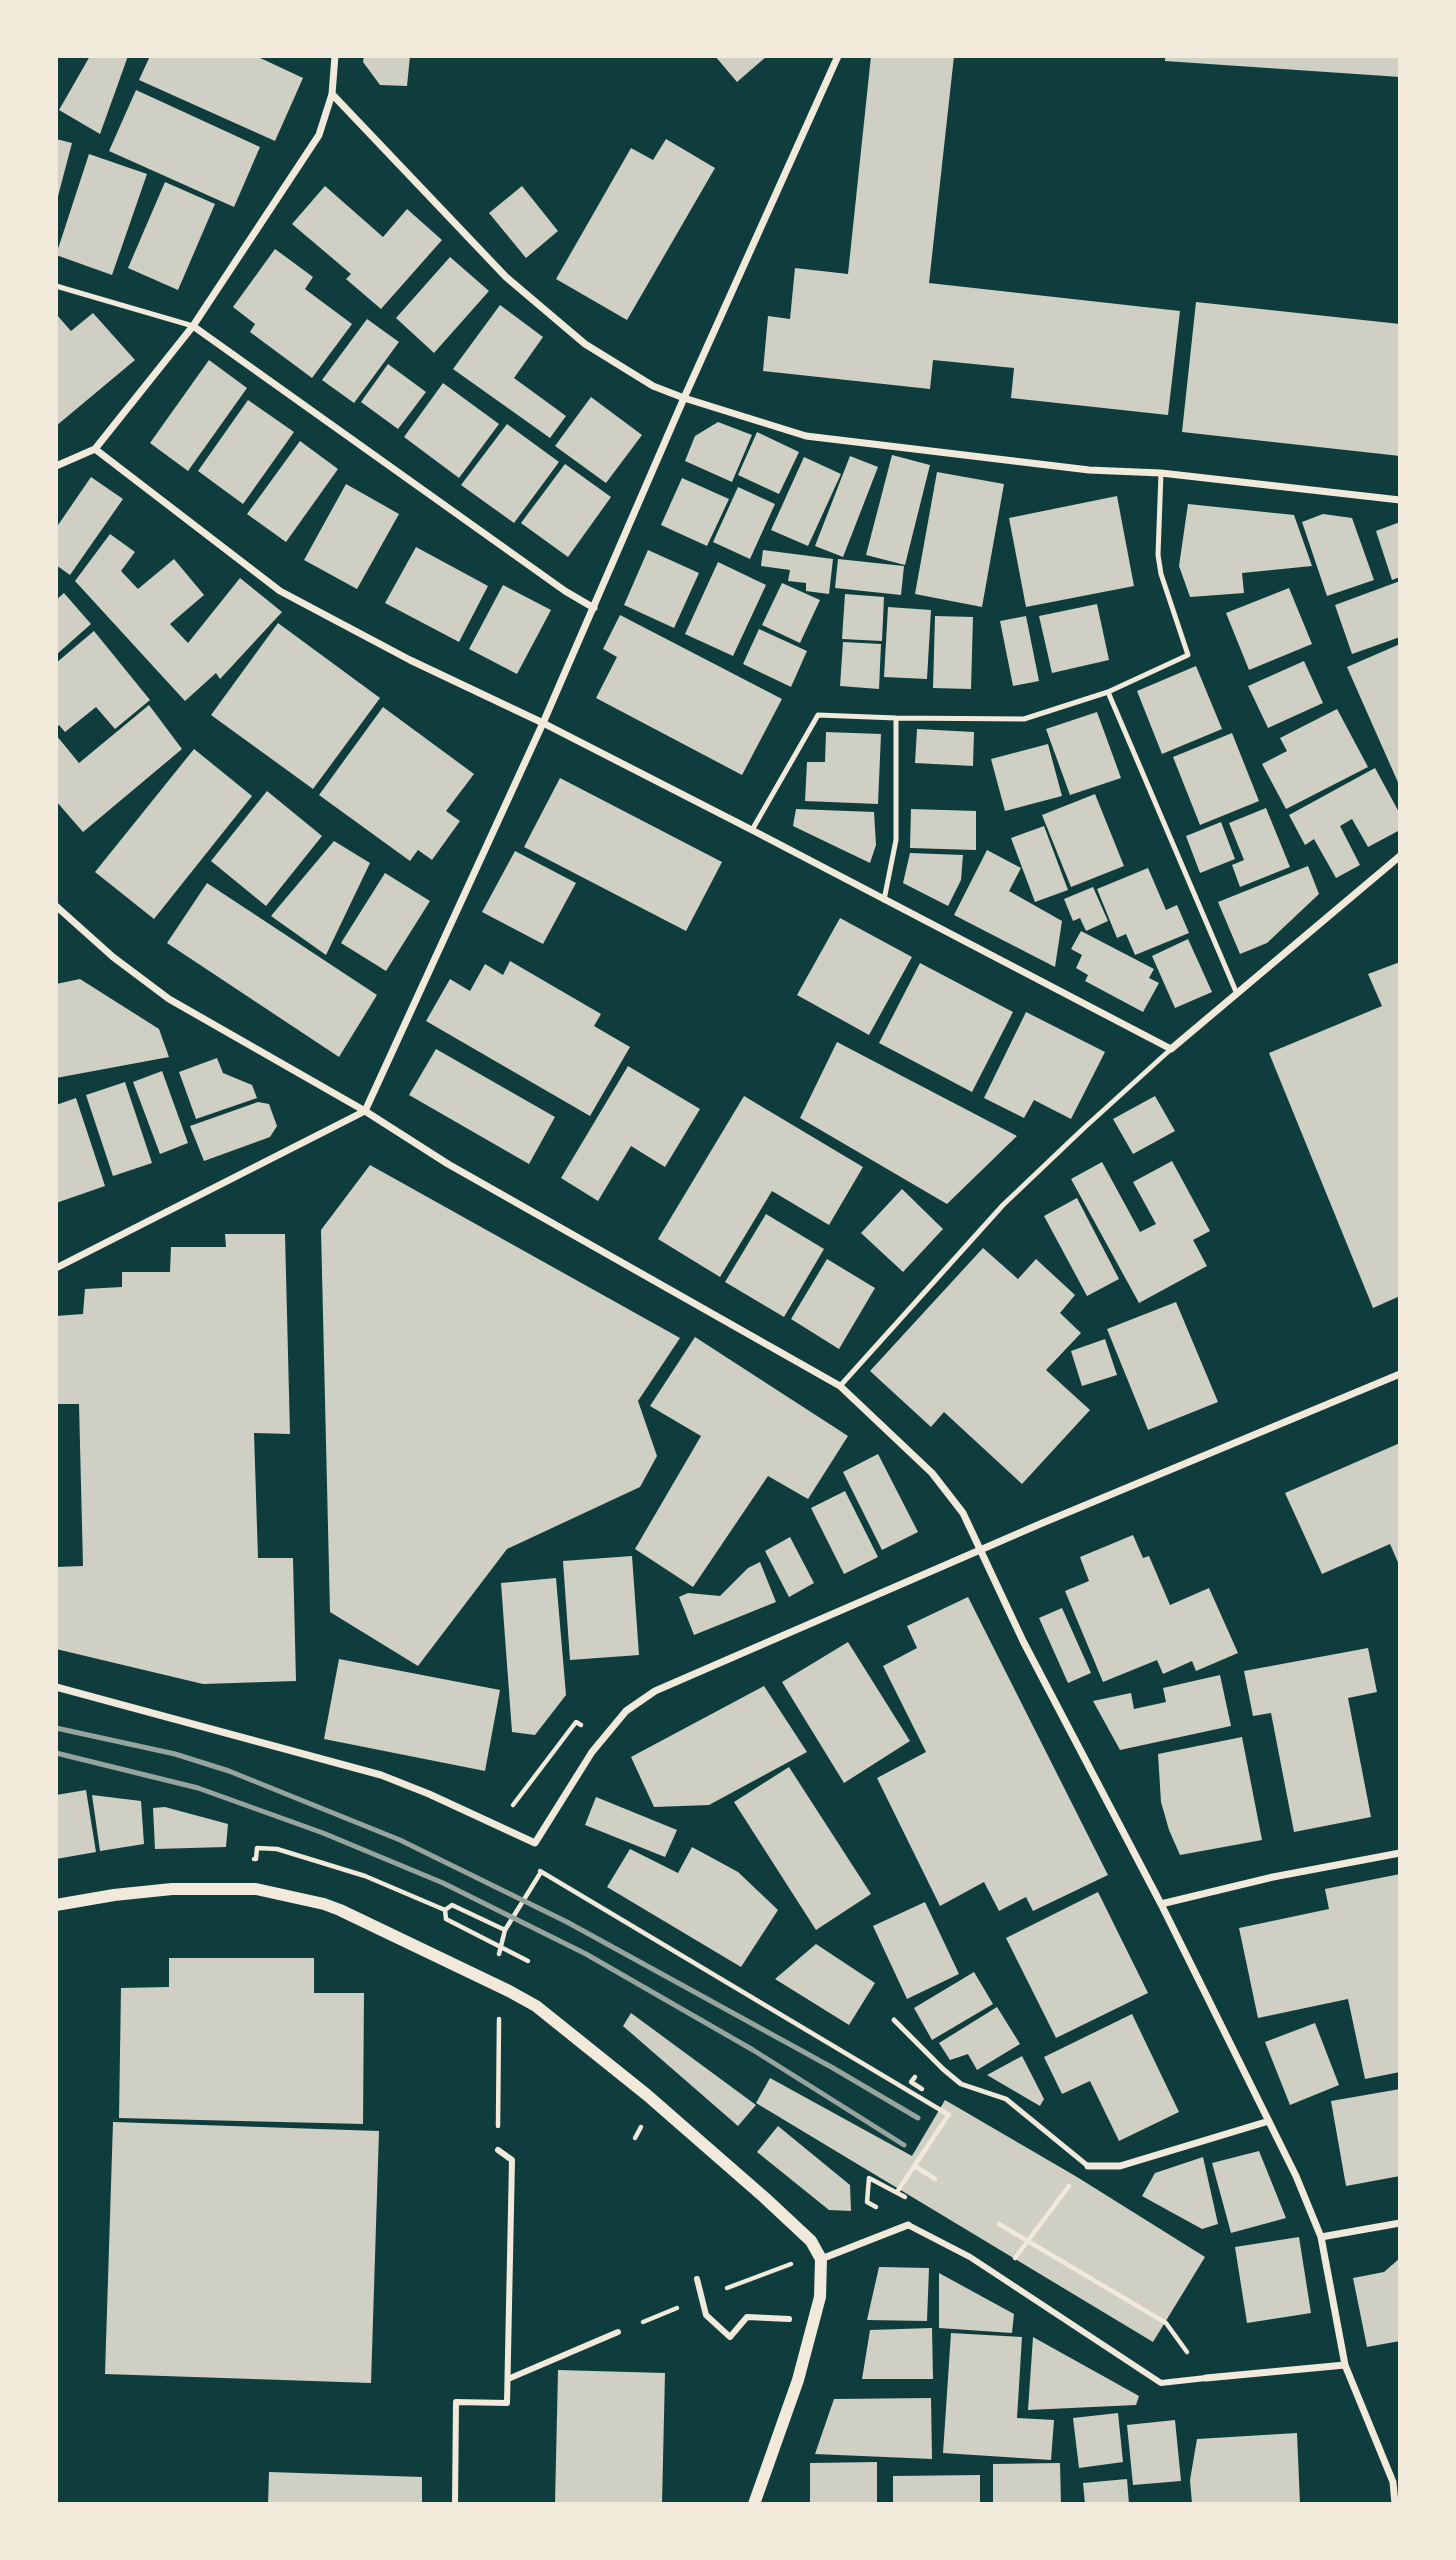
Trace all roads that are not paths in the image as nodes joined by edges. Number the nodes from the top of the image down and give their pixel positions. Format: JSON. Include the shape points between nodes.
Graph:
{"nodes":[{"id":1,"x":335,"y":56,"type":"edge"},
{"id":2,"x":838,"y":56,"type":"edge"},
{"id":3,"x":332,"y":94,"type":"junction"},
{"id":4,"x":56,"y":286,"type":"edge"},
{"id":5,"x":193,"y":326,"type":"junction"},
{"id":6,"x":684,"y":398,"type":"junction"},
{"id":7,"x":95,"y":449,"type":"junction"},
{"id":8,"x":56,"y":466,"type":"edge"},
{"id":9,"x":1161,"y":474,"type":"junction"},
{"id":10,"x":1400,"y":500,"type":"edge"},
{"id":11,"x":594,"y":608,"type":"junction"},
{"id":12,"x":1108,"y":692,"type":"junction"},
{"id":13,"x":896,"y":718,"type":"junction"},
{"id":14,"x":543,"y":723,"type":"junction"},
{"id":15,"x":752,"y":830,"type":"junction"},
{"id":16,"x":1400,"y":856,"type":"edge"},
{"id":17,"x":884,"y":900,"type":"junction"},
{"id":18,"x":56,"y":906,"type":"edge"},
{"id":19,"x":1237,"y":994,"type":"junction"},
{"id":20,"x":1171,"y":1049,"type":"junction"},
{"id":21,"x":365,"y":1111,"type":"junction"},
{"id":22,"x":56,"y":1268,"type":"edge"},
{"id":23,"x":1400,"y":1374,"type":"edge"},
{"id":24,"x":840,"y":1386,"type":"junction"},
{"id":25,"x":982,"y":1550,"type":"junction"},
{"id":26,"x":56,"y":1687,"type":"edge"},
{"id":27,"x":1400,"y":1853,"type":"edge"},
{"id":28,"x":1161,"y":1903,"type":"junction"},
{"id":29,"x":56,"y":1905,"type":"edge"},
{"id":30,"x":894,"y":2020,"type":"dead end"},
{"id":31,"x":1269,"y":2121,"type":"junction"},
{"id":32,"x":498,"y":2150,"type":"dead end"},
{"id":33,"x":1087,"y":2166,"type":"joint"},
{"id":34,"x":1400,"y":2223,"type":"edge"},
{"id":35,"x":908,"y":2225,"type":"joint"},
{"id":36,"x":1321,"y":2237,"type":"junction"},
{"id":37,"x":821,"y":2259,"type":"junction"},
{"id":38,"x":698,"y":2279,"type":"dead end"},
{"id":39,"x":789,"y":2319,"type":"dead end"},
{"id":40,"x":618,"y":2332,"type":"road end"},
{"id":41,"x":1345,"y":2365,"type":"junction"},
{"id":42,"x":1206,"y":2378,"type":"joint"},
{"id":43,"x":508,"y":2379,"type":"junction"},
{"id":44,"x":455,"y":2504,"type":"edge"},
{"id":45,"x":754,"y":2504,"type":"edge"},
{"id":46,"x":1395,"y":2504,"type":"edge"}],
"edges":[{"from":1,"to":3,"type":"street"},
{"from":2,"to":6,"type":"street"},
{"from":3,"to":5,"type":"street","via":[[319,135]]},
{"from":3,"to":6,"type":"street","via":[[506,278],[585,344],[653,386]]},
{"from":4,"to":5,"type":"lane"},
{"from":5,"to":7,"type":"street"},
{"from":5,"to":11,"type":"street"},
{"from":6,"to":9,"type":"street","via":[[806,436],[1088,470]]},
{"from":6,"to":11,"type":"street"},
{"from":7,"to":8,"type":"street"},
{"from":7,"to":14,"type":"street","via":[[280,592]]},
{"from":9,"to":10,"type":"street"},
{"from":9,"to":12,"type":"lane","via":[[1158,555],[1188,655]]},
{"from":11,"to":14,"type":"street"},
{"from":12,"to":13,"type":"lane","via":[[1024,719]]},
{"from":12,"to":19,"type":"lane"},
{"from":13,"to":15,"type":"lane","via":[[818,715]]},
{"from":13,"to":17,"type":"lane","via":[[896,840]]},
{"from":14,"to":15,"type":"street"},
{"from":14,"to":21,"type":"street"},
{"from":15,"to":17,"type":"street"},
{"from":16,"to":19,"type":"street"},
{"from":17,"to":20,"type":"street"},
{"from":18,"to":21,"type":"street","via":[[169,999]]},
{"from":19,"to":20,"type":"street"},
{"from":20,"to":24,"type":"lane","via":[[1003,1205]]},
{"from":21,"to":22,"type":"street"},
{"from":21,"to":24,"type":"street","via":[[448,1164]]},
{"from":23,"to":25,"type":"street"},
{"from":24,"to":25,"type":"street","via":[[932,1473],[963,1513]]},
{"from":25,"to":26,"type":"street","via":[[655,1691],[626,1711],[592,1752],[535,1843],[381,1776]]},
{"from":25,"to":28,"type":"street","via":[[1023,1641]]},
{"from":27,"to":28,"type":"street"},
{"from":28,"to":31,"type":"street"},
{"from":29,"to":37,"type":"street","via":[[172,1889],[246,1889],[341,1910],[536,2006],[765,2198],[811,2241]]},
{"from":30,"to":33,"type":"lane","via":[[961,2084],[1006,2099]]},
{"from":31,"to":33,"type":"street","via":[[1120,2166]]},
{"from":31,"to":36,"type":"street"},
{"from":32,"to":43,"type":"street","via":[[512,2160]]},
{"from":34,"to":36,"type":"street"},
{"from":35,"to":37,"type":"street"},
{"from":35,"to":42,"type":"street","via":[[970,2256],[1161,2383]]},
{"from":36,"to":41,"type":"street"},
{"from":37,"to":45,"type":"street","via":[[820,2297],[798,2381]]},
{"from":38,"to":39,"type":"street","via":[[706,2315],[730,2337],[747,2317]]},
{"from":40,"to":43,"type":"street"},
{"from":41,"to":42,"type":"street"},
{"from":41,"to":46,"type":"street","via":[[1393,2482]]},
{"from":43,"to":44,"type":"street","via":[[507,2403],[456,2402]]}]}
